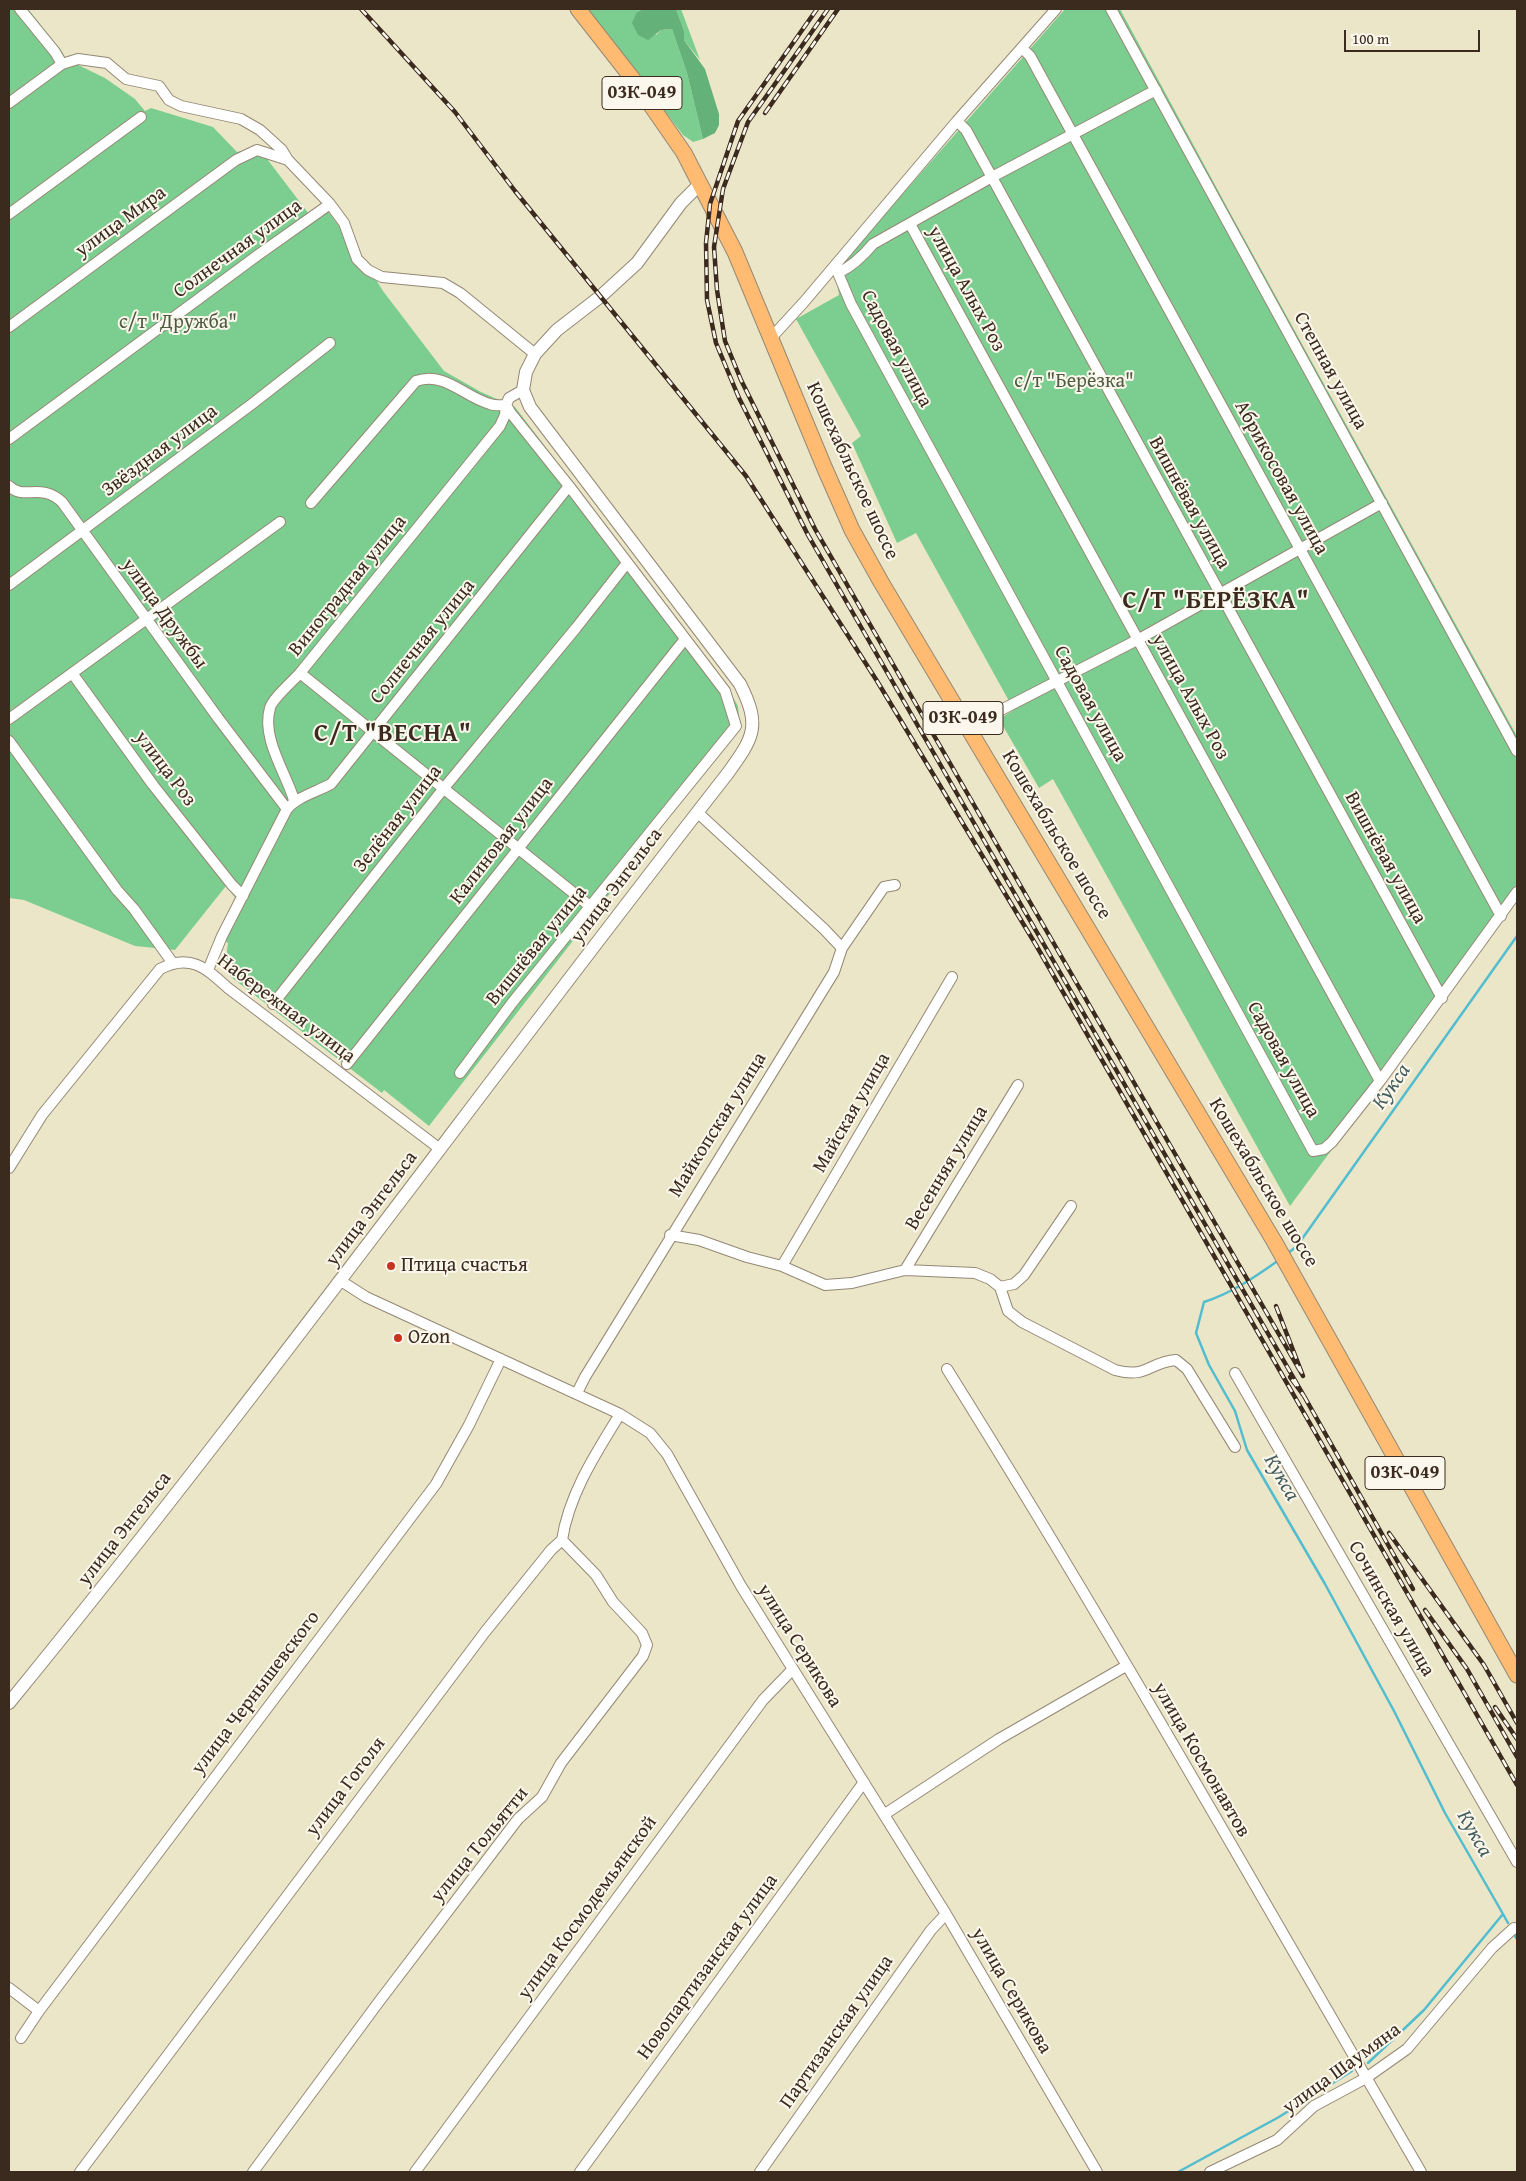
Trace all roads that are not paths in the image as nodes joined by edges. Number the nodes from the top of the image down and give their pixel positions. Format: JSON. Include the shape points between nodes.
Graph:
{"nodes":[{"id":1,"x":20,"y":9,"type":"edge"},
{"id":2,"x":578,"y":9,"type":"edge"},
{"id":3,"x":1056,"y":9,"type":"edge"},
{"id":4,"x":1111,"y":9,"type":"edge"},
{"id":5,"x":1022,"y":48,"type":"junction"},
{"id":6,"x":62,"y":64,"type":"junction"},
{"id":7,"x":1156,"y":90,"type":"junction"},
{"id":8,"x":9,"y":103,"type":"edge"},
{"id":9,"x":140,"y":117,"type":"dead end"},
{"id":10,"x":957,"y":121,"type":"junction"},
{"id":11,"x":1073,"y":134,"type":"junction"},
{"id":12,"x":288,"y":160,"type":"junction"},
{"id":13,"x":992,"y":177,"type":"junction"},
{"id":14,"x":700,"y":184,"type":"junction"},
{"id":15,"x":330,"y":204,"type":"junction"},
{"id":16,"x":9,"y":214,"type":"edge"},
{"id":17,"x":910,"y":224,"type":"junction"},
{"id":18,"x":834,"y":272,"type":"junction"},
{"id":19,"x":9,"y":327,"type":"edge"},
{"id":20,"x":771,"y":338,"type":"junction"},
{"id":21,"x":330,"y":343,"type":"dead end"},
{"id":22,"x":535,"y":354,"type":"junction"},
{"id":23,"x":523,"y":390,"type":"junction"},
{"id":24,"x":506,"y":405,"type":"junction"},
{"id":25,"x":9,"y":439,"type":"edge"},
{"id":26,"x":9,"y":486,"type":"edge"},
{"id":27,"x":569,"y":486,"type":"junction"},
{"id":28,"x":310,"y":503,"type":"dead end"},
{"id":29,"x":1382,"y":503,"type":"junction"},
{"id":30,"x":280,"y":522,"type":"dead end"},
{"id":31,"x":82,"y":531,"type":"junction"},
{"id":32,"x":1301,"y":550,"type":"junction"},
{"id":33,"x":627,"y":563,"type":"junction"},
{"id":34,"x":9,"y":585,"type":"edge"},
{"id":35,"x":1219,"y":594,"type":"junction"},
{"id":36,"x":147,"y":618,"type":"junction"},
{"id":37,"x":685,"y":639,"type":"junction"},
{"id":38,"x":1138,"y":639,"type":"junction"},
{"id":39,"x":72,"y":673,"type":"junction"},
{"id":40,"x":300,"y":673,"type":"junction"},
{"id":41,"x":1058,"y":682,"type":"junction"},
{"id":42,"x":9,"y":719,"type":"edge"},
{"id":43,"x":968,"y":727,"type":"junction"},
{"id":44,"x":373,"y":733,"type":"junction"},
{"id":45,"x":9,"y":741,"type":"edge"},
{"id":46,"x":1517,"y":751,"type":"edge"},
{"id":47,"x":444,"y":788,"type":"junction"},
{"id":48,"x":294,"y":800,"type":"junction"},
{"id":49,"x":287,"y":809,"type":"junction"},
{"id":50,"x":697,"y":812,"type":"junction"},
{"id":51,"x":519,"y":848,"type":"junction"},
{"id":52,"x":895,"y":886,"type":"dead end"},
{"id":53,"x":1517,"y":892,"type":"edge"},
{"id":54,"x":243,"y":896,"type":"junction"},
{"id":55,"x":591,"y":907,"type":"junction"},
{"id":56,"x":1501,"y":916,"type":"junction"},
{"id":57,"x":842,"y":948,"type":"junction"},
{"id":58,"x":172,"y":962,"type":"junction"},
{"id":59,"x":208,"y":970,"type":"junction"},
{"id":60,"x":952,"y":977,"type":"dead end"},
{"id":61,"x":1442,"y":998,"type":"junction"},
{"id":62,"x":273,"y":1004,"type":"dead end"},
{"id":63,"x":347,"y":1064,"type":"dead end"},
{"id":64,"x":460,"y":1072,"type":"dead end"},
{"id":65,"x":1380,"y":1081,"type":"junction"},
{"id":66,"x":1018,"y":1085,"type":"dead end"},
{"id":67,"x":440,"y":1149,"type":"junction"},
{"id":68,"x":9,"y":1168,"type":"edge"},
{"id":69,"x":1071,"y":1206,"type":"dead end"},
{"id":70,"x":670,"y":1235,"type":"junction"},
{"id":71,"x":782,"y":1266,"type":"junction"},
{"id":72,"x":905,"y":1270,"type":"junction"},
{"id":73,"x":341,"y":1281,"type":"junction"},
{"id":74,"x":1000,"y":1286,"type":"junction"},
{"id":75,"x":501,"y":1359,"type":"junction"},
{"id":76,"x":946,"y":1369,"type":"dead end"},
{"id":77,"x":1235,"y":1372,"type":"dead end"},
{"id":78,"x":576,"y":1393,"type":"junction"},
{"id":79,"x":620,"y":1414,"type":"junction"},
{"id":80,"x":1235,"y":1447,"type":"dead end"},
{"id":81,"x":562,"y":1540,"type":"junction"},
{"id":82,"x":1126,"y":1666,"type":"junction"},
{"id":83,"x":794,"y":1669,"type":"junction"},
{"id":84,"x":1517,"y":1675,"type":"edge"},
{"id":85,"x":9,"y":1703,"type":"edge"},
{"id":86,"x":864,"y":1782,"type":"junction"},
{"id":87,"x":886,"y":1814,"type":"junction"},
{"id":88,"x":1517,"y":1862,"type":"edge"},
{"id":89,"x":946,"y":1914,"type":"junction"},
{"id":90,"x":1517,"y":1929,"type":"edge"},
{"id":91,"x":9,"y":1988,"type":"edge"},
{"id":92,"x":39,"y":2011,"type":"junction"},
{"id":93,"x":21,"y":2038,"type":"dead end"},
{"id":94,"x":1366,"y":2078,"type":"junction"},
{"id":95,"x":80,"y":2172,"type":"edge"},
{"id":96,"x":253,"y":2172,"type":"edge"},
{"id":97,"x":415,"y":2172,"type":"edge"},
{"id":98,"x":580,"y":2172,"type":"edge"},
{"id":99,"x":760,"y":2172,"type":"edge"},
{"id":100,"x":1097,"y":2172,"type":"edge"},
{"id":101,"x":1210,"y":2172,"type":"edge"},
{"id":102,"x":1421,"y":2172,"type":"edge"}],
"edges":[{"from":1,"to":6,"type":"street"},
{"from":2,"to":14,"type":"main road","name":"Кошехабльское шоссе","number":"03К-049","via":[[632,78],[684,153]]},
{"from":3,"to":5,"type":"street"},
{"from":4,"to":7,"type":"street","name":"Степная улица"},
{"from":5,"to":10,"type":"street"},
{"from":5,"to":11,"type":"street","name":"Абрикосовая улица","via":[[1030,56]]},
{"from":6,"to":8,"type":"street"},
{"from":6,"to":12,"type":"street","via":[[78,59],[107,63],[126,79],[159,86],[169,100],[181,106],[241,119],[260,130]]},
{"from":7,"to":11,"type":"street"},
{"from":7,"to":29,"type":"street","name":"Степная улица"},
{"from":9,"to":16,"type":"street"},
{"from":10,"to":13,"type":"street","name":"Вишнёвая улица","via":[[966,130]]},
{"from":10,"to":18,"type":"street"},
{"from":11,"to":13,"type":"street"},
{"from":11,"to":32,"type":"street","name":"Абрикосовая улица"},
{"from":12,"to":15,"type":"street"},
{"from":12,"to":19,"type":"street","name":"улица Мира","via":[[257,150],[236,160]]},
{"from":13,"to":17,"type":"street"},
{"from":13,"to":35,"type":"street","name":"Вишнёвая улица"},
{"from":14,"to":20,"type":"main road","name":"Кошехабльское шоссе","number":"03К-049","via":[[735,252]]},
{"from":14,"to":22,"type":"street","via":[[681,203],[637,263],[557,330]]},
{"from":15,"to":22,"type":"street","via":[[344,223],[357,259],[368,270],[382,277],[443,283],[460,292]]},
{"from":15,"to":25,"type":"street","name":"Солнечная улица"},
{"from":17,"to":18,"type":"street","via":[[873,244],[848,269]]},
{"from":17,"to":38,"type":"street","name":"улица Алых Роз"},
{"from":18,"to":20,"type":"street"},
{"from":18,"to":41,"type":"street","name":"Садовая улица"},
{"from":20,"to":43,"type":"main road","name":"Кошехабльское шоссе","number":"03К-049","via":[[852,530]]},
{"from":21,"to":31,"type":"street","name":"Звёздная улица"},
{"from":22,"to":23,"type":"street","via":[[526,372]]},
{"from":23,"to":24,"type":"street","via":[[509,398]]},
{"from":23,"to":50,"type":"street","name":"улица Энгельса","via":[[530,407],[740,684],[750,704],[753,729],[742,753]]},
{"from":24,"to":27,"type":"street"},
{"from":24,"to":28,"type":"street","via":[[492,405],[443,381],[427,377],[416,381]]},
{"from":24,"to":40,"type":"street","name":"Виноградная улица","via":[[500,426]]},
{"from":26,"to":31,"type":"street","name":"улица Дружбы","via":[[20,493],[46,491],[54,494]]},
{"from":27,"to":33,"type":"street"},
{"from":27,"to":44,"type":"street","name":"Солнечная улица"},
{"from":29,"to":32,"type":"street"},
{"from":29,"to":46,"type":"street","name":"Степная улица"},
{"from":30,"to":36,"type":"street"},
{"from":31,"to":34,"type":"street","name":"Звёздная улица"},
{"from":31,"to":36,"type":"street","name":"улица Дружбы"},
{"from":32,"to":35,"type":"street"},
{"from":32,"to":56,"type":"street","name":"Абрикосовая улица"},
{"from":33,"to":37,"type":"street"},
{"from":33,"to":47,"type":"street","name":"Зелёная улица"},
{"from":35,"to":38,"type":"street"},
{"from":35,"to":61,"type":"street","name":"Вишнёвая улица"},
{"from":36,"to":39,"type":"street"},
{"from":36,"to":49,"type":"street","name":"улица Дружбы"},
{"from":37,"to":51,"type":"street","name":"Калиновая улица"},
{"from":37,"to":55,"type":"street","name":"Вишнёвая улица","via":[[725,691],[736,726]]},
{"from":38,"to":41,"type":"street"},
{"from":38,"to":65,"type":"street","name":"улица Алых Роз"},
{"from":39,"to":42,"type":"street"},
{"from":39,"to":54,"type":"street","name":"улица Роз","via":[[153,785]]},
{"from":40,"to":44,"type":"street"},
{"from":40,"to":48,"type":"street","name":"Виноградная улица","via":[[270,707],[269,723],[278,763]]},
{"from":41,"to":43,"type":"street"},
{"from":41,"to":65,"type":"street","name":"Садовая улица","via":[[1313,1151],[1324,1149],[1332,1142]]},
{"from":43,"to":84,"type":"main road","name":"Кошехабльское шоссе","number":"03К-049","via":[[1292,1271]]},
{"from":44,"to":47,"type":"street"},
{"from":44,"to":48,"type":"street","name":"Солнечная улица","via":[[331,784],[310,796]]},
{"from":45,"to":58,"type":"street"},
{"from":47,"to":51,"type":"street"},
{"from":47,"to":62,"type":"street","name":"Зелёная улица"},
{"from":48,"to":49,"type":"street"},
{"from":49,"to":54,"type":"street"},
{"from":50,"to":57,"type":"street"},
{"from":50,"to":67,"type":"street","name":"улица Энгельса"},
{"from":51,"to":55,"type":"street"},
{"from":51,"to":63,"type":"street","name":"Калиновая улица"},
{"from":52,"to":57,"type":"street","name":"Майкопская улица","via":[[884,887]]},
{"from":53,"to":56,"type":"street"},
{"from":54,"to":59,"type":"street"},
{"from":55,"to":64,"type":"street","name":"Вишнёвая улица"},
{"from":56,"to":61,"type":"street"},
{"from":57,"to":70,"type":"street","name":"Майкопская улица","via":[[834,972]]},
{"from":58,"to":59,"type":"street","name":"Набережная улица","via":[[192,962]]},
{"from":58,"to":68,"type":"street","via":[[160,969],[42,1115]]},
{"from":59,"to":67,"type":"street","name":"Набережная улица"},
{"from":60,"to":71,"type":"street","name":"Майская улица"},
{"from":61,"to":65,"type":"street"},
{"from":66,"to":72,"type":"street","name":"Весенняя улица"},
{"from":67,"to":73,"type":"street","name":"улица Энгельса"},
{"from":69,"to":74,"type":"street","via":[[1024,1274],[1014,1284]]},
{"from":70,"to":71,"type":"street","via":[[699,1240]]},
{"from":70,"to":78,"type":"street","name":"Майкопская улица"},
{"from":71,"to":72,"type":"street","via":[[825,1285],[852,1283]]},
{"from":72,"to":74,"type":"street","via":[[974,1273]]},
{"from":73,"to":75,"type":"street","name":"улица Серикова","via":[[366,1297]]},
{"from":73,"to":85,"type":"street","name":"улица Энгельса","via":[[100,1592]]},
{"from":74,"to":80,"type":"street","via":[[1008,1311],[1022,1322],[1114,1370],[1129,1374],[1176,1360],[1188,1369]]},
{"from":75,"to":78,"type":"street","name":"улица Серикова"},
{"from":75,"to":92,"type":"street","name":"улица Чернышевского","via":[[436,1484]]},
{"from":76,"to":82,"type":"street","name":"улица Космонавтов"},
{"from":77,"to":88,"type":"street","name":"Сочинская улица"},
{"from":78,"to":79,"type":"street","name":"улица Серикова"},
{"from":79,"to":81,"type":"street","via":[[591,1461],[566,1518]]},
{"from":79,"to":83,"type":"street","name":"улица Серикова","via":[[650,1433],[667,1454],[705,1524]]},
{"from":81,"to":95,"type":"street","name":"улица Гоголя","via":[[485,1632]]},
{"from":81,"to":96,"type":"street","name":"улица Тольятти","via":[[596,1575],[613,1602],[642,1633],[647,1645],[642,1656],[561,1763],[542,1797],[512,1826]]},
{"from":82,"to":87,"type":"street","via":[[999,1739]]},
{"from":82,"to":94,"type":"street","name":"улица Космонавтов"},
{"from":83,"to":86,"type":"street","name":"улица Серикова"},
{"from":83,"to":97,"type":"street","name":"улица Космодемьянской","via":[[763,1700]]},
{"from":86,"to":87,"type":"street","name":"улица Серикова"},
{"from":86,"to":98,"type":"street","name":"Новопартизанская улица"},
{"from":87,"to":89,"type":"street","name":"улица Серикова"},
{"from":89,"to":99,"type":"street","name":"Партизанская улица","via":[[931,1930]]},
{"from":89,"to":100,"type":"street","name":"улица Серикова"},
{"from":90,"to":94,"type":"street","name":"улица Шаумяна","via":[[1514,1928],[1492,1948],[1407,2048]]},
{"from":91,"to":92,"type":"street"},
{"from":92,"to":93,"type":"street","name":"улица Чернышевского"},
{"from":94,"to":101,"type":"street","name":"улица Шаумяна","via":[[1314,2106],[1277,2140]]},
{"from":94,"to":102,"type":"street","name":"улица Космонавтов"}]}
